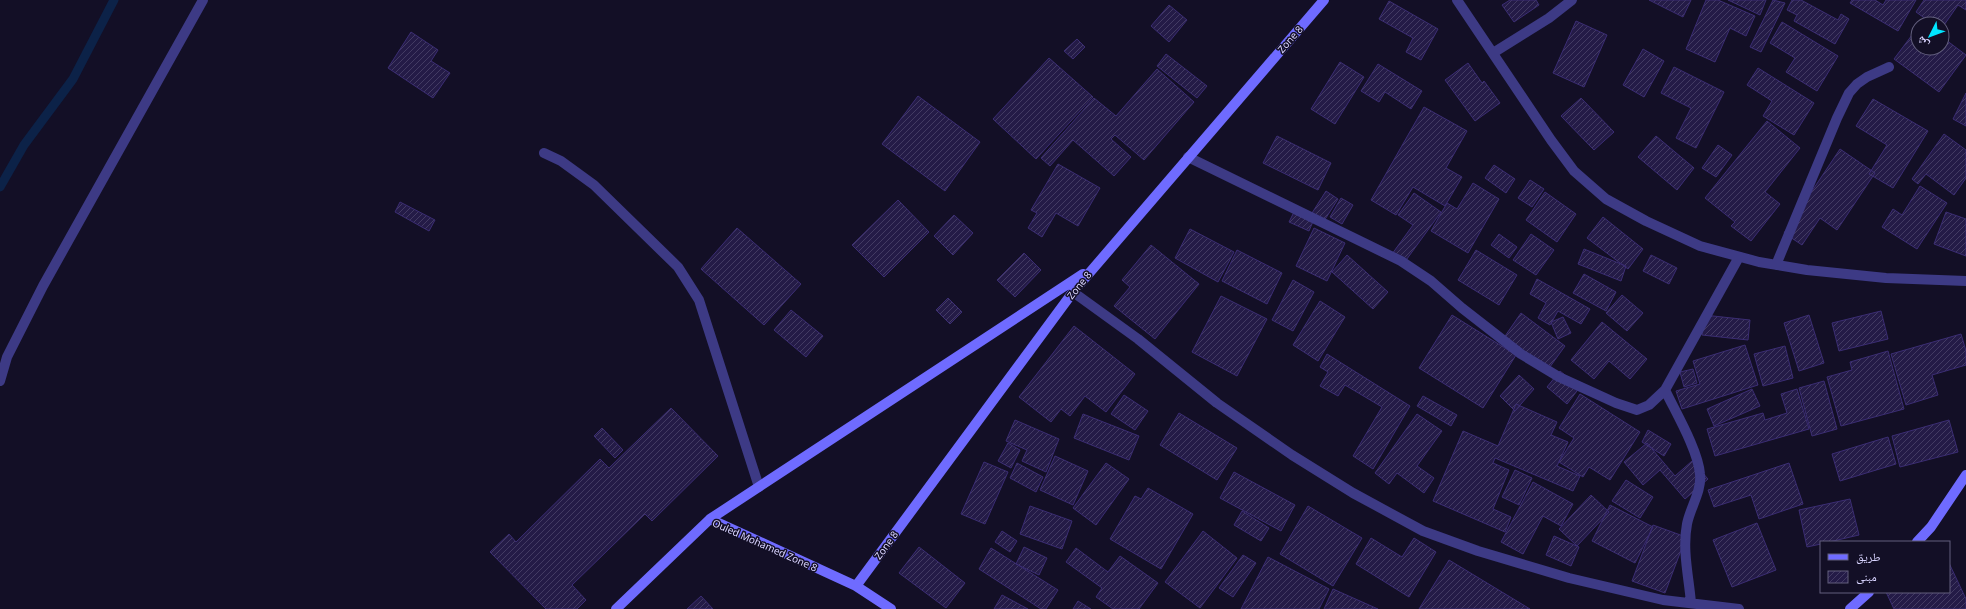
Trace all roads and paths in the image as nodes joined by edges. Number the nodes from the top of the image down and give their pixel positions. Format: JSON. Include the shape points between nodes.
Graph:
{"nodes":[{"id":1,"x":203,"y":0,"type":"edge"},
{"id":2,"x":1324,"y":0,"type":"edge"},
{"id":3,"x":1457,"y":0,"type":"edge"},
{"id":4,"x":1572,"y":0,"type":"edge"},
{"id":5,"x":1492,"y":54,"type":"junction"},
{"id":6,"x":1889,"y":67,"type":"dead end"},
{"id":7,"x":544,"y":153,"type":"dead end"},
{"id":8,"x":1188,"y":157,"type":"junction"},
{"id":9,"x":1739,"y":256,"type":"junction"},
{"id":10,"x":1776,"y":265,"type":"junction"},
{"id":11,"x":1092,"y":268,"type":"junction"},
{"id":12,"x":1966,"y":281,"type":"edge"},
{"id":13,"x":1073,"y":292,"type":"junction"},
{"id":14,"x":0,"y":381,"type":"edge"},
{"id":15,"x":1665,"y":390,"type":"junction"},
{"id":16,"x":1966,"y":475,"type":"edge"},
{"id":17,"x":759,"y":487,"type":"junction"},
{"id":18,"x":710,"y":519,"type":"junction"},
{"id":19,"x":1918,"y":541,"type":"edge"},
{"id":20,"x":856,"y":586,"type":"junction"},
{"id":21,"x":1868,"y":593,"type":"edge"},
{"id":22,"x":1691,"y":603,"type":"junction"},
{"id":23,"x":616,"y":609,"type":"edge"},
{"id":24,"x":890,"y":609,"type":"edge"},
{"id":25,"x":1739,"y":609,"type":"edge"},
{"id":26,"x":1850,"y":609,"type":"edge"}],
"edges":[{"from":1,"to":14,"type":"street","via":[[43,286],[7,357]]},
{"from":2,"to":8,"type":"main road","name":"Zone 8"},
{"from":3,"to":5,"type":"street"},
{"from":4,"to":5,"type":"street","via":[[1549,18]]},
{"from":5,"to":9,"type":"street","via":[[1574,171],[1606,199],[1700,246]]},
{"from":6,"to":10,"type":"street","via":[[1867,76],[1849,93]]},
{"from":7,"to":17,"type":"street","via":[[561,161],[594,185],[678,267],[695,293],[719,357]]},
{"from":8,"to":11,"type":"main road","name":"Zone 8"},
{"from":8,"to":15,"type":"street","via":[[1417,270],[1521,354],[1559,377],[1637,410],[1649,405]]},
{"from":9,"to":10,"type":"street"},
{"from":9,"to":15,"type":"street"},
{"from":10,"to":12,"type":"street","via":[[1886,278]]},
{"from":11,"to":13,"type":"main road","name":"Zone 8"},
{"from":11,"to":17,"type":"main road"},
{"from":13,"to":20,"type":"main road","name":"Zone 8"},
{"from":13,"to":22,"type":"street","via":[[1138,339],[1217,403],[1292,455],[1353,493],[1423,531],[1478,551],[1569,578],[1663,600]]},
{"from":15,"to":22,"type":"street","via":[[1694,454],[1701,476],[1686,536]]},
{"from":16,"to":19,"type":"main road","via":[[1931,527]]},
{"from":17,"to":18,"type":"main road"},
{"from":18,"to":20,"type":"main road","name":"Ouled Mohamed Zone 8"},
{"from":18,"to":23,"type":"main road","name":"Ouled Mohamed Zone 8"},
{"from":20,"to":24,"type":"main road","name":"Ouled Mohamed Zone 8"},
{"from":21,"to":26,"type":"main road"},
{"from":22,"to":25,"type":"street"}]}
